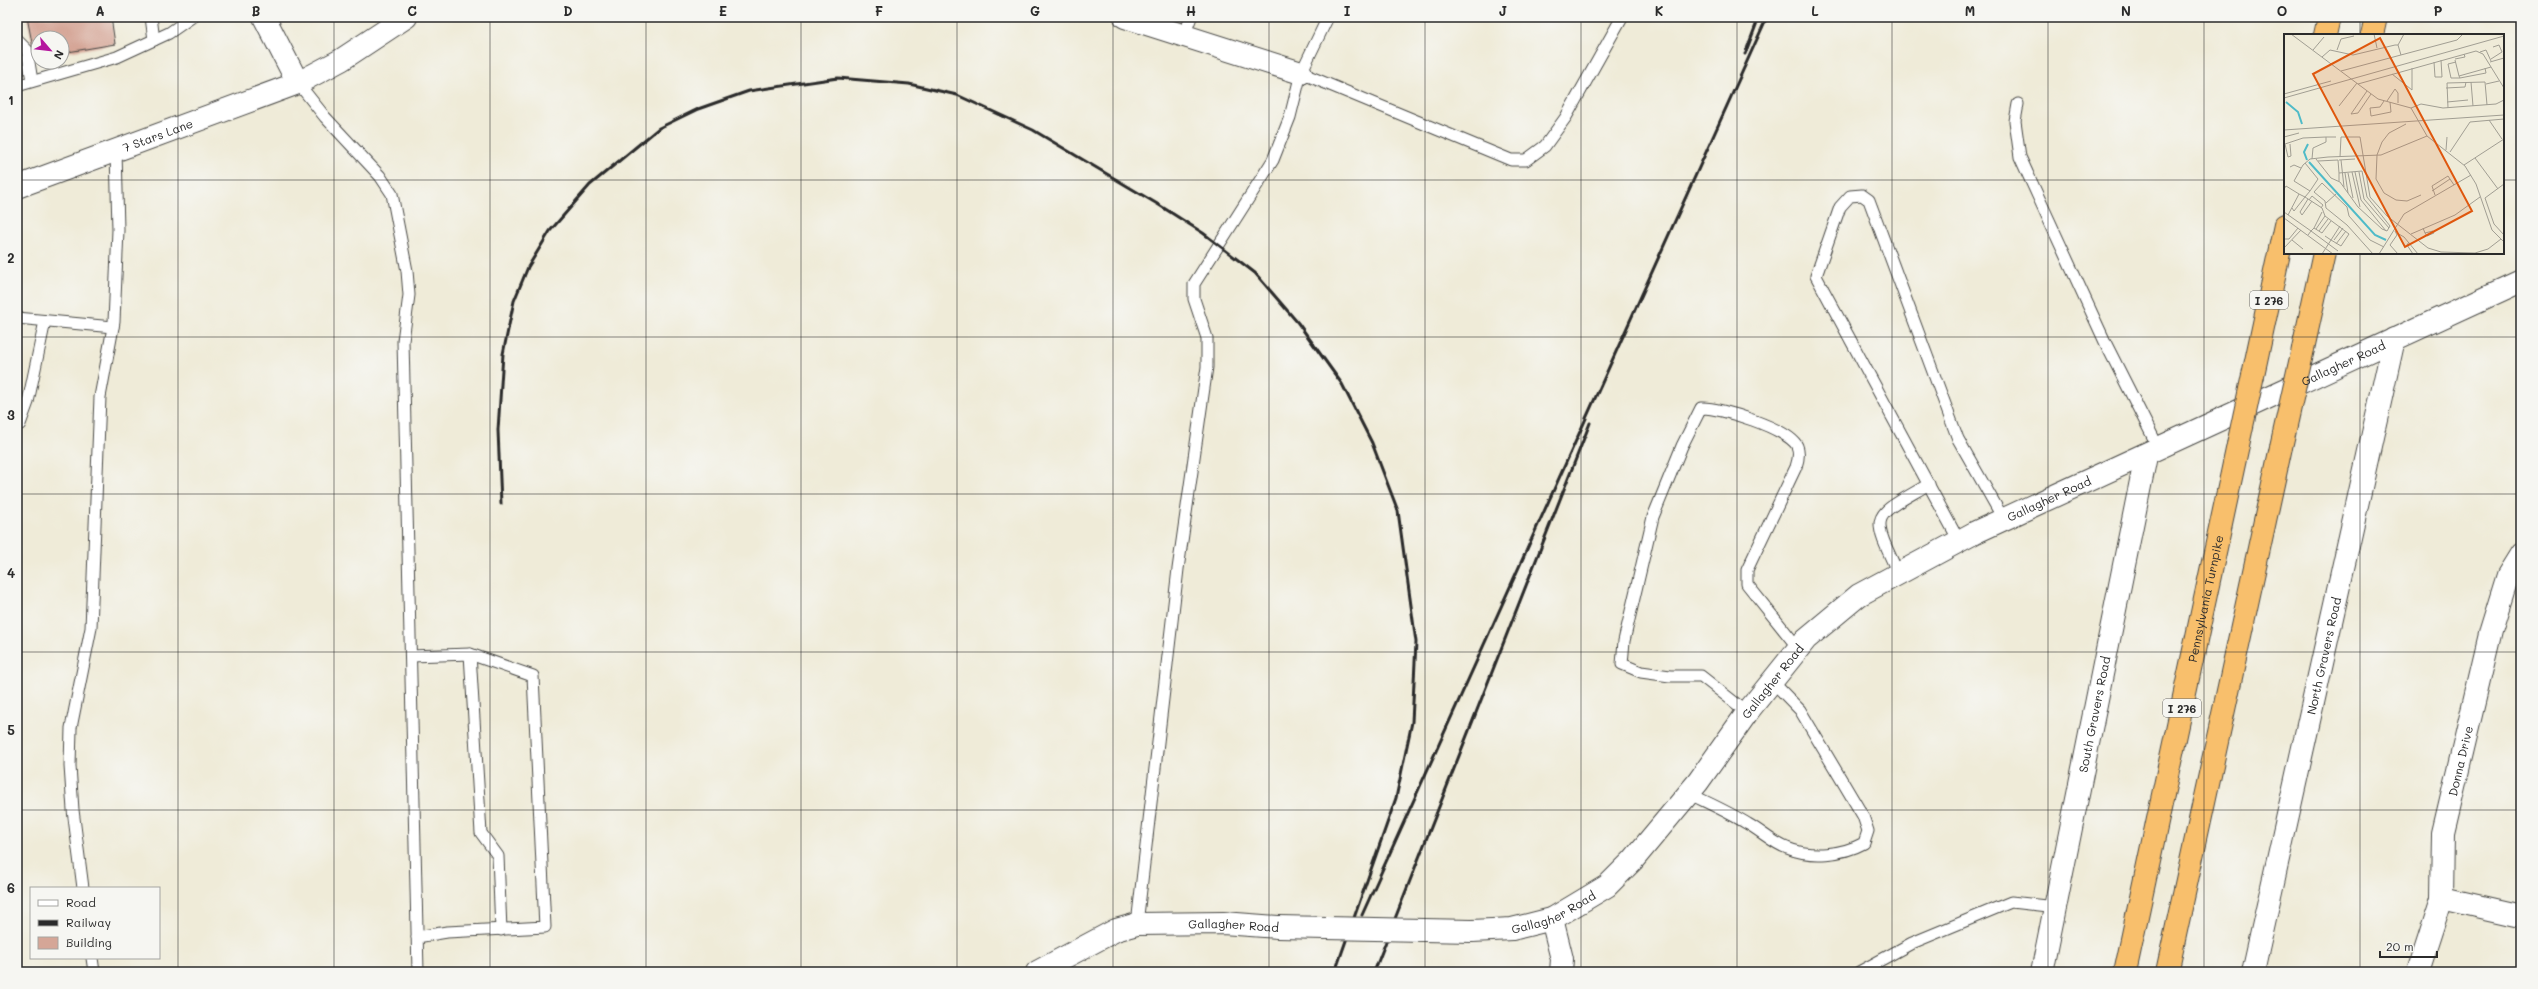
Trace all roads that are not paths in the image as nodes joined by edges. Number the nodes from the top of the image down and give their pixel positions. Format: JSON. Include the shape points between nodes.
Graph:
{"nodes":[{"id":1,"x":150,"y":17,"type":"edge"},
{"id":2,"x":192,"y":17,"type":"edge"},
{"id":3,"x":264,"y":17,"type":"edge"},
{"id":4,"x":406,"y":17,"type":"edge"},
{"id":5,"x":1125,"y":17,"type":"edge"},
{"id":6,"x":1328,"y":17,"type":"edge"},
{"id":7,"x":1622,"y":17,"type":"edge"},
{"id":8,"x":2329,"y":17,"type":"edge"},
{"id":9,"x":2376,"y":17,"type":"edge"},
{"id":10,"x":1188,"y":26,"type":"edge"},
{"id":11,"x":2325,"y":34,"type":"edge"},
{"id":12,"x":2372,"y":34,"type":"edge"},
{"id":13,"x":17,"y":40,"type":"edge"},
{"id":14,"x":154,"y":40,"type":"junction"},
{"id":15,"x":1301,"y":73,"type":"junction"},
{"id":16,"x":32,"y":81,"type":"junction"},
{"id":17,"x":298,"y":83,"type":"junction"},
{"id":18,"x":17,"y":86,"type":"edge"},
{"id":19,"x":2018,"y":104,"type":"dead end"},
{"id":20,"x":116,"y":151,"type":"junction"},
{"id":21,"x":17,"y":187,"type":"edge"},
{"id":22,"x":2284,"y":230,"type":"edge"},
{"id":23,"x":2324,"y":254,"type":"edge"},
{"id":24,"x":2521,"y":281,"type":"edge"},
{"id":25,"x":17,"y":318,"type":"edge"},
{"id":26,"x":45,"y":321,"type":"junction"},
{"id":27,"x":113,"y":327,"type":"junction"},
{"id":28,"x":2394,"y":339,"type":"junction"},
{"id":29,"x":17,"y":424,"type":"edge"},
{"id":30,"x":2153,"y":453,"type":"junction"},
{"id":31,"x":1929,"y":484,"type":"junction"},
{"id":32,"x":2004,"y":520,"type":"junction"},
{"id":33,"x":1959,"y":541,"type":"junction"},
{"id":34,"x":2521,"y":554,"type":"edge"},
{"id":35,"x":1898,"y":573,"type":"junction"},
{"id":36,"x":1799,"y":649,"type":"junction"},
{"id":37,"x":470,"y":654,"type":"junction"},
{"id":38,"x":411,"y":656,"type":"junction"},
{"id":39,"x":1772,"y":682,"type":"junction"},
{"id":40,"x":1748,"y":712,"type":"junction"},
{"id":41,"x":1688,"y":793,"type":"junction"},
{"id":42,"x":83,"y":887,"type":"edge"},
{"id":43,"x":2442,"y":898,"type":"junction"},
{"id":44,"x":2056,"y":907,"type":"junction"},
{"id":45,"x":2521,"y":916,"type":"edge"},
{"id":46,"x":1552,"y":919,"type":"junction"},
{"id":47,"x":1137,"y":924,"type":"junction"},
{"id":48,"x":501,"y":930,"type":"junction"},
{"id":49,"x":418,"y":937,"type":"junction"},
{"id":50,"x":92,"y":959,"type":"edge"},
{"id":51,"x":94,"y":972,"type":"edge"},
{"id":52,"x":418,"y":972,"type":"edge"},
{"id":53,"x":1037,"y":972,"type":"edge"},
{"id":54,"x":1561,"y":972,"type":"edge"},
{"id":55,"x":1859,"y":972,"type":"edge"},
{"id":56,"x":2042,"y":972,"type":"edge"},
{"id":57,"x":2125,"y":972,"type":"edge"},
{"id":58,"x":2167,"y":972,"type":"edge"},
{"id":59,"x":2253,"y":972,"type":"edge"},
{"id":60,"x":2418,"y":972,"type":"edge"}],
"edges":[{"from":1,"to":14,"type":"lane"},
{"from":2,"to":14,"type":"lane"},
{"from":3,"to":17,"type":"street"},
{"from":4,"to":17,"type":"street","name":"7 Stars Lane","via":[[341,60]]},
{"from":5,"to":10,"type":"street"},
{"from":6,"to":15,"type":"lane"},
{"from":7,"to":15,"type":"lane","via":[[1566,117],[1545,146],[1526,160],[1511,160]]},
{"from":8,"to":11,"type":"highway"},
{"from":9,"to":12,"type":"highway"},
{"from":10,"to":15,"type":"street"},
{"from":13,"to":16,"type":"lane","via":[[27,50]]},
{"from":14,"to":16,"type":"lane","via":[[118,57]]},
{"from":15,"to":47,"type":"lane","via":[[1290,117],[1272,160],[1194,284],[1194,299],[1207,338],[1207,367],[1178,569]]},
{"from":16,"to":18,"type":"lane"},
{"from":17,"to":20,"type":"street","name":"7 Stars Lane"},
{"from":17,"to":38,"type":"lane","via":[[325,117],[380,176],[392,194],[403,243],[409,295],[403,340]]},
{"from":19,"to":30,"type":"lane","via":[[2015,120],[2020,157]]},
{"from":20,"to":21,"type":"street","name":"7 Stars Lane"},
{"from":20,"to":27,"type":"lane","via":[[118,230]]},
{"from":22,"to":57,"type":"highway","name":"Pennsylvania Turnpike","number":"I 276","bridge":true},
{"from":23,"to":58,"type":"highway","bridge":true},
{"from":24,"to":28,"type":"street","name":"Gallagher Road"},
{"from":25,"to":26,"type":"lane"},
{"from":26,"to":27,"type":"lane"},
{"from":26,"to":29,"type":"lane","via":[[28,402],[20,424]]},
{"from":27,"to":42,"type":"lane","via":[[100,397],[91,628],[72,728],[70,766],[73,810]]},
{"from":28,"to":30,"type":"street","name":"Gallagher Road"},
{"from":28,"to":59,"type":"street","name":"North Gravers Road"},
{"from":30,"to":32,"type":"street","name":"Gallagher Road"},
{"from":30,"to":44,"type":"street","name":"South Gravers Road"},
{"from":31,"to":32,"type":"lane","via":[[1816,276],[1840,207],[1850,196],[1862,195],[1869,200],[1958,439]]},
{"from":31,"to":33,"type":"lane"},
{"from":31,"to":35,"type":"lane","via":[[1884,510],[1878,521],[1880,535]]},
{"from":32,"to":33,"type":"street","name":"Gallagher Road"},
{"from":33,"to":35,"type":"street","name":"Gallagher Road"},
{"from":34,"to":43,"type":"street","name":"Donna Drive","via":[[2508,575],[2491,630],[2445,826]]},
{"from":35,"to":36,"type":"street","name":"Gallagher Road","via":[[1859,595],[1806,639]]},
{"from":36,"to":39,"type":"street","name":"Gallagher Road"},
{"from":36,"to":40,"type":"lane","via":[[1747,584],[1747,570],[1796,468],[1799,458],[1797,446],[1790,439],[1741,415],[1712,407],[1701,408],[1653,516],[1624,641],[1622,664],[1641,672],[1670,676],[1701,676]]},
{"from":37,"to":38,"type":"lane"},
{"from":37,"to":48,"type":"lane","via":[[481,833],[498,856]]},
{"from":37,"to":48,"type":"lane","via":[[533,676],[545,927]]},
{"from":38,"to":49,"type":"lane"},
{"from":39,"to":40,"type":"street","name":"Gallagher Road"},
{"from":39,"to":41,"type":"lane","via":[[1800,710],[1863,816],[1868,831],[1864,843],[1853,849],[1815,855],[1786,848],[1749,824]]},
{"from":40,"to":41,"type":"street","name":"Gallagher Road"},
{"from":41,"to":46,"type":"street","name":"Gallagher Road","via":[[1633,860],[1607,886]]},
{"from":43,"to":45,"type":"street"},
{"from":43,"to":60,"type":"street","name":"Donna Drive"},
{"from":44,"to":55,"type":"lane","via":[[2011,902],[1912,943]]},
{"from":44,"to":56,"type":"street","name":"South Gravers Road"},
{"from":46,"to":47,"type":"street","name":"Gallagher Road","bridge":true,"via":[[1512,928],[1472,931],[1278,927],[1223,923]]},
{"from":46,"to":54,"type":"street","via":[[1562,959]]},
{"from":47,"to":53,"type":"street","name":"Gallagher Road","via":[[1116,930]]},
{"from":48,"to":49,"type":"lane","via":[[447,932]]},
{"from":49,"to":52,"type":"lane"},
{"from":50,"to":51,"type":"lane"}]}
